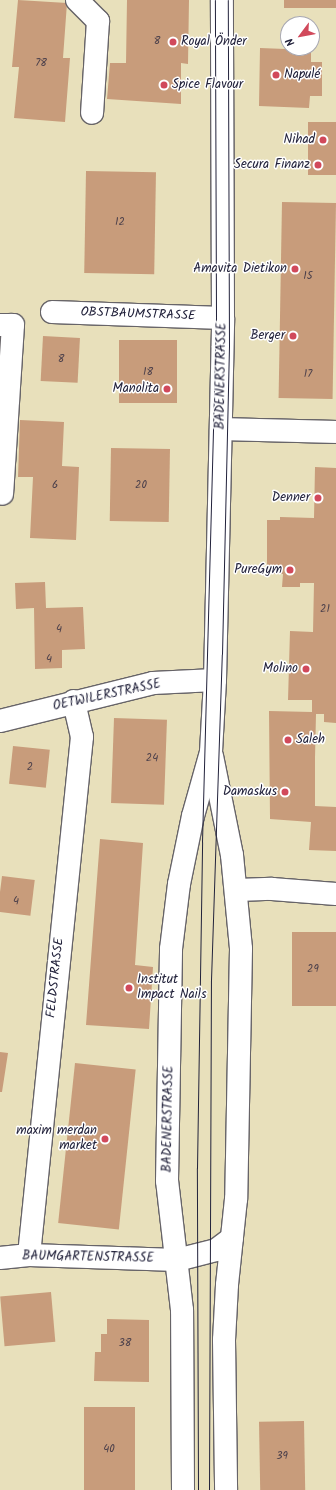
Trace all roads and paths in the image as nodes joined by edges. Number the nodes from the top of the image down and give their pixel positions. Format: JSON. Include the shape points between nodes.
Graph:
{"nodes":[{"id":1,"x":77,"y":0,"type":"edge"},
{"id":2,"x":222,"y":0,"type":"edge"},
{"id":3,"x":92,"y":113,"type":"dead end"},
{"id":4,"x":52,"y":312,"type":"dead end"},
{"id":5,"x":224,"y":318,"type":"junction"},
{"id":6,"x":0,"y":325,"type":"edge"},
{"id":7,"x":221,"y":429,"type":"junction"},
{"id":8,"x":336,"y":432,"type":"edge"},
{"id":9,"x":2,"y":494,"type":"dead end"},
{"id":10,"x":215,"y":680,"type":"junction"},
{"id":11,"x":74,"y":702,"type":"junction"},
{"id":12,"x":0,"y":721,"type":"edge"},
{"id":13,"x":211,"y":752,"type":"junction"},
{"id":14,"x":237,"y":890,"type":"junction"},
{"id":15,"x":336,"y":894,"type":"edge"},
{"id":16,"x":232,"y":1238,"type":"junction"},
{"id":17,"x":29,"y":1255,"type":"junction"},
{"id":18,"x":0,"y":1258,"type":"edge"},
{"id":19,"x":177,"y":1260,"type":"junction"},
{"id":20,"x":183,"y":1490,"type":"edge"},
{"id":21,"x":226,"y":1490,"type":"edge"}],
"edges":[{"from":1,"to":3,"type":"main road","via":[[98,21]]},
{"from":2,"to":5,"type":"main road","name":"BADENERSTRASSE"},
{"from":4,"to":5,"type":"main road","name":"OBSTBAUMSTRASSE"},
{"from":5,"to":7,"type":"main road","name":"BADENERSTRASSE"},
{"from":6,"to":9,"type":"main road","via":[[13,324]]},
{"from":7,"to":8,"type":"main road"},
{"from":7,"to":10,"type":"main road","name":"BADENERSTRASSE"},
{"from":10,"to":11,"type":"main road","name":"OETWILERSTRASSE","via":[[153,683]]},
{"from":10,"to":13,"type":"main road","name":"BADENERSTRASSE"},
{"from":11,"to":12,"type":"main road","name":"OETWILERSTRASSE"},
{"from":11,"to":17,"type":"main road","name":"FELDSTRASSE","via":[[82,737]]},
{"from":13,"to":14,"type":"main road","name":"BADENERSTRASSE"},
{"from":13,"to":19,"type":"main road","name":"BADENERSTRASSE","via":[[193,816],[172,929],[167,1181]]},
{"from":14,"to":15,"type":"main road","via":[[272,889]]},
{"from":14,"to":16,"type":"main road","name":"BADENERSTRASSE","via":[[241,949],[236,1199]]},
{"from":16,"to":19,"type":"main road","name":"BAUMGARTENSTRASSE","via":[[216,1250]]},
{"from":16,"to":21,"type":"main road","name":"BADENERSTRASSE","via":[[226,1285],[224,1340]]},
{"from":17,"to":18,"type":"main road","name":"BAUMGARTENSTRASSE"},
{"from":17,"to":19,"type":"main road","name":"BAUMGARTENSTRASSE"},
{"from":19,"to":20,"type":"main road","name":"BADENERSTRASSE","via":[[182,1310]]}]}
